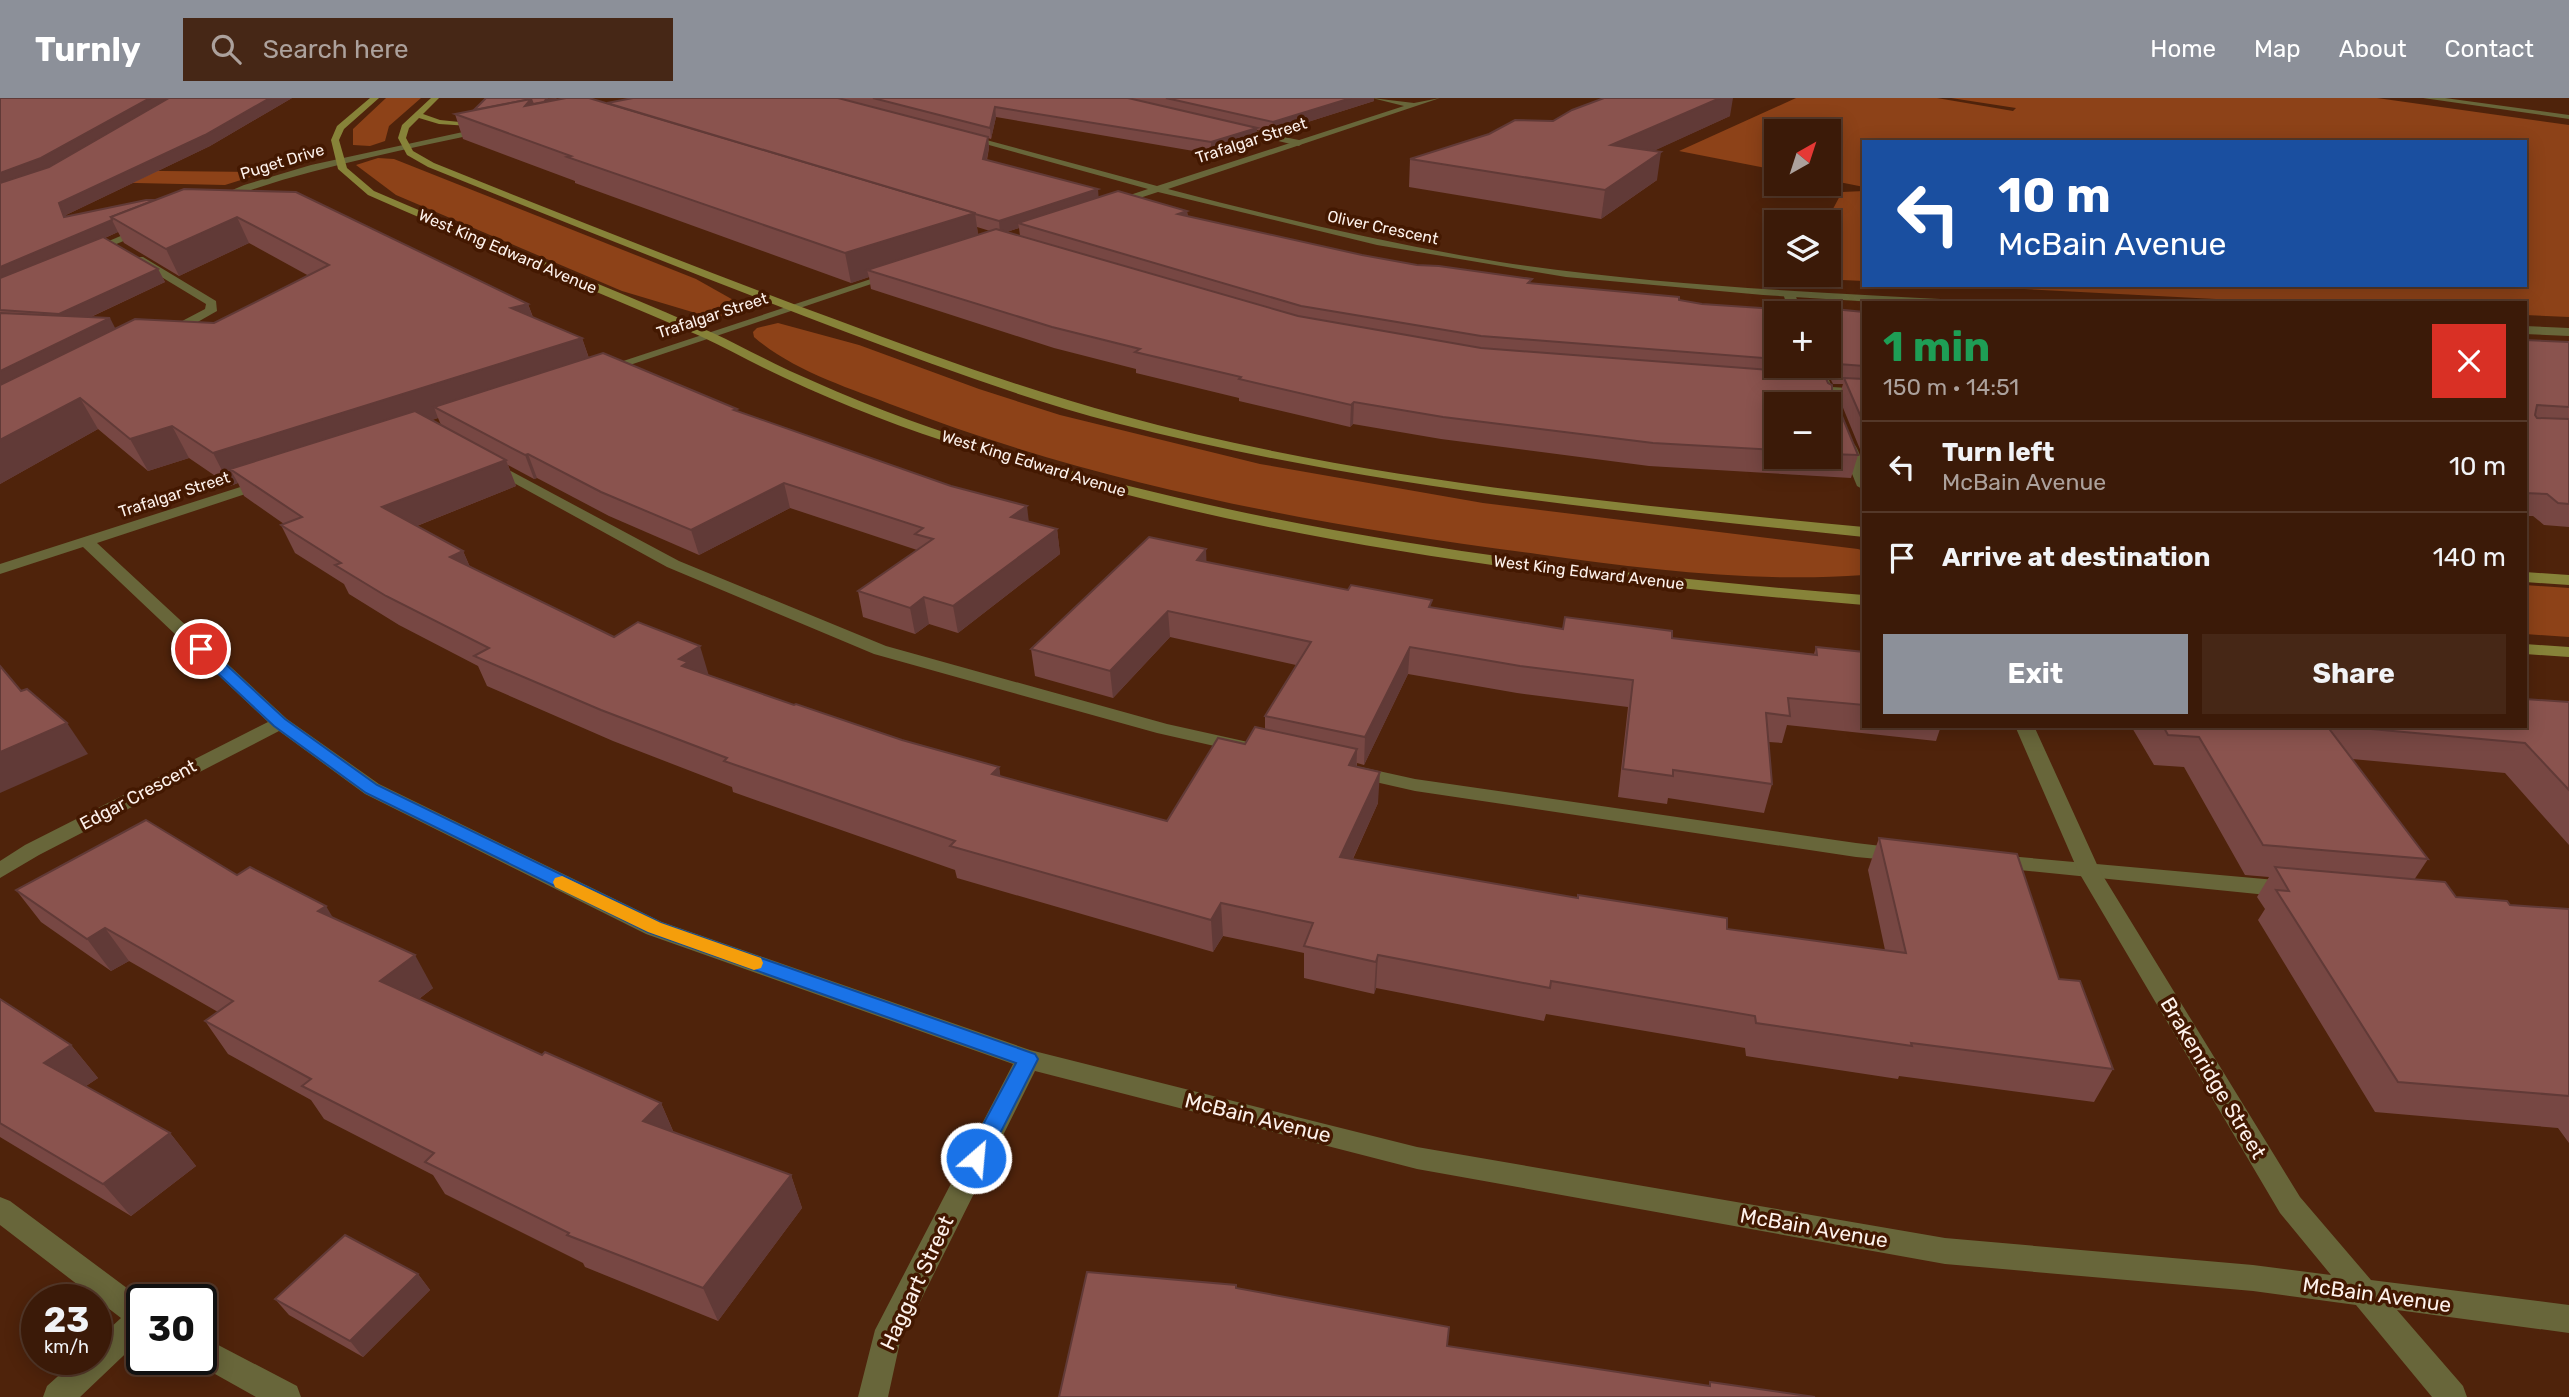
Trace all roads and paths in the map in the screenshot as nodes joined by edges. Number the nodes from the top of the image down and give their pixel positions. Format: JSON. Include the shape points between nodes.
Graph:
{"nodes":[{"id":1,"x":375,"y":98,"type":"edge"},
{"id":2,"x":435,"y":98,"type":"edge"},
{"id":3,"x":1376,"y":98,"type":"edge"},
{"id":4,"x":1436,"y":98,"type":"edge"},
{"id":5,"x":2427,"y":98,"type":"edge"},
{"id":6,"x":1414,"y":105,"type":"junction"},
{"id":7,"x":416,"y":114,"type":"junction"},
{"id":8,"x":2569,"y":117,"type":"edge"},
{"id":9,"x":1220,"y":125,"type":"edge"},
{"id":10,"x":495,"y":126,"type":"joint"},
{"id":11,"x":947,"y":133,"type":"edge"},
{"id":12,"x":1299,"y":143,"type":"junction"},
{"id":13,"x":405,"y":146,"type":"junction"},
{"id":14,"x":340,"y":160,"type":"junction"},
{"id":15,"x":1160,"y":189,"type":"junction"},
{"id":16,"x":207,"y":203,"type":"edge"},
{"id":17,"x":1098,"y":209,"type":"edge"},
{"id":18,"x":159,"y":223,"type":"edge"},
{"id":19,"x":111,"y":243,"type":"junction"},
{"id":20,"x":74,"y":258,"type":"edge"},
{"id":21,"x":909,"y":270,"type":"edge"},
{"id":22,"x":1789,"y":294,"type":"junction"},
{"id":23,"x":1792,"y":301,"type":"edge"},
{"id":24,"x":1923,"y":301,"type":"edge"},
{"id":25,"x":791,"y":308,"type":"junction"},
{"id":26,"x":2527,"y":330,"type":"edge"},
{"id":27,"x":2569,"y":332,"type":"edge"},
{"id":28,"x":708,"y":335,"type":"junction"},
{"id":29,"x":162,"y":337,"type":"edge"},
{"id":30,"x":583,"y":377,"type":"edge"},
{"id":31,"x":1821,"y":378,"type":"edge"},
{"id":32,"x":1798,"y":388,"type":"edge"},
{"id":33,"x":1826,"y":391,"type":"junction"},
{"id":34,"x":1862,"y":393,"type":"edge"},
{"id":35,"x":477,"y":456,"type":"edge"},
{"id":36,"x":282,"y":477,"type":"edge"},
{"id":37,"x":1862,"y":481,"type":"edge"},
{"id":38,"x":1862,"y":532,"type":"edge"},
{"id":39,"x":86,"y":541,"type":"junction"},
{"id":40,"x":0,"y":569,"type":"edge"},
{"id":41,"x":2527,"y":577,"type":"edge"},
{"id":42,"x":2569,"y":580,"type":"edge"},
{"id":43,"x":1862,"y":600,"type":"edge"},
{"id":44,"x":2527,"y":649,"type":"edge"},
{"id":45,"x":2569,"y":652,"type":"edge"},
{"id":46,"x":279,"y":723,"type":"junction"},
{"id":47,"x":2025,"y":728,"type":"edge"},
{"id":48,"x":1256,"y":749,"type":"edge"},
{"id":49,"x":1336,"y":767,"type":"edge"},
{"id":50,"x":1925,"y":856,"type":"edge"},
{"id":51,"x":1980,"y":861,"type":"edge"},
{"id":52,"x":0,"y":871,"type":"edge"},
{"id":53,"x":2089,"y":871,"type":"junction"},
{"id":54,"x":2313,"y":891,"type":"edge"},
{"id":55,"x":1028,"y":1059,"type":"junction"},
{"id":56,"x":0,"y":1209,"type":"edge"},
{"id":57,"x":2364,"y":1294,"type":"junction"},
{"id":58,"x":126,"y":1305,"type":"edge"},
{"id":59,"x":2569,"y":1319,"type":"edge"},
{"id":60,"x":126,"y":1332,"type":"edge"},
{"id":61,"x":217,"y":1359,"type":"edge"},
{"id":62,"x":58,"y":1397,"type":"edge"},
{"id":63,"x":286,"y":1397,"type":"edge"},
{"id":64,"x":873,"y":1397,"type":"edge"},
{"id":65,"x":2452,"y":1397,"type":"edge"}],
"edges":[{"from":1,"to":14,"type":"main road","via":[[340,128],[335,140]]},
{"from":2,"to":7,"type":"main road"},
{"from":3,"to":6,"type":"street"},
{"from":4,"to":6,"type":"street","name":"Trafalgar Street"},
{"from":5,"to":8,"type":"street"},
{"from":6,"to":12,"type":"street","name":"Trafalgar Street"},
{"from":7,"to":10,"type":"main road","via":[[439,122]]},
{"from":7,"to":13,"type":"main road","via":[[405,127]]},
{"from":9,"to":12,"type":"street"},
{"from":10,"to":13,"type":"street","name":"Puget Drive"},
{"from":11,"to":15,"type":"street","name":"Oliver Crescent"},
{"from":12,"to":15,"type":"street","name":"Trafalgar Street"},
{"from":13,"to":14,"type":"street","name":"Puget Drive"},
{"from":13,"to":25,"type":"main road","via":[[431,165]]},
{"from":14,"to":16,"type":"street","name":"Puget Drive"},
{"from":14,"to":28,"type":"main road","name":"West King Edward Avenue","via":[[343,169],[371,193]]},
{"from":15,"to":17,"type":"street","name":"Trafalgar Street"},
{"from":15,"to":22,"type":"street","name":"Oliver Crescent","via":[[1347,237],[1438,254],[1620,280]]},
{"from":18,"to":19,"type":"street"},
{"from":19,"to":20,"type":"street"},
{"from":19,"to":29,"type":"street","via":[[212,303],[211,311]]},
{"from":21,"to":25,"type":"street","name":"Trafalgar Street"},
{"from":22,"to":23,"type":"street"},
{"from":22,"to":24,"type":"street","name":"Oliver Crescent"},
{"from":25,"to":28,"type":"street","name":"Trafalgar Street"},
{"from":25,"to":38,"type":"main road","via":[[1038,397],[1207,441],[1459,487]]},
{"from":26,"to":27,"type":"street"},
{"from":28,"to":30,"type":"street","name":"Trafalgar Street"},
{"from":28,"to":43,"type":"main road","name":"West King Edward Avenue","via":[[767,365],[909,424],[1081,479],[1207,511],[1424,551],[1548,568]]},
{"from":31,"to":33,"type":"street"},
{"from":32,"to":33,"type":"street"},
{"from":33,"to":34,"type":"street"},
{"from":33,"to":37,"type":"street"},
{"from":35,"to":48,"type":"lane","via":[[673,564],[880,650],[1164,729]]},
{"from":36,"to":39,"type":"street","name":"Trafalgar Street"},
{"from":39,"to":40,"type":"street","name":"Trafalgar Street"},
{"from":39,"to":46,"type":"street","name":"McBain Avenue"},
{"from":41,"to":42,"type":"main road"},
{"from":44,"to":45,"type":"main road"},
{"from":46,"to":52,"type":"street","name":"Edgar Crescent","via":[[32,850]]},
{"from":46,"to":55,"type":"street","name":"McBain Avenue","via":[[372,789],[654,928]]},
{"from":47,"to":53,"type":"street","name":"Brakenridge Street"},
{"from":49,"to":50,"type":"lane","via":[[1415,785],[1856,850]]},
{"from":51,"to":53,"type":"lane"},
{"from":53,"to":54,"type":"street"},
{"from":53,"to":57,"type":"street","name":"Brakenridge Street","via":[[2290,1205]]},
{"from":55,"to":57,"type":"street","name":"McBain Avenue","via":[[1418,1158],[1931,1249],[2253,1278]]},
{"from":55,"to":64,"type":"street","name":"Haggart Street","via":[[886,1340]]},
{"from":56,"to":58,"type":"street"},
{"from":57,"to":59,"type":"street","name":"McBain Avenue"},
{"from":57,"to":65,"type":"street","name":"Brakenridge Street"},
{"from":60,"to":62,"type":"street"},
{"from":61,"to":63,"type":"street"}]}
